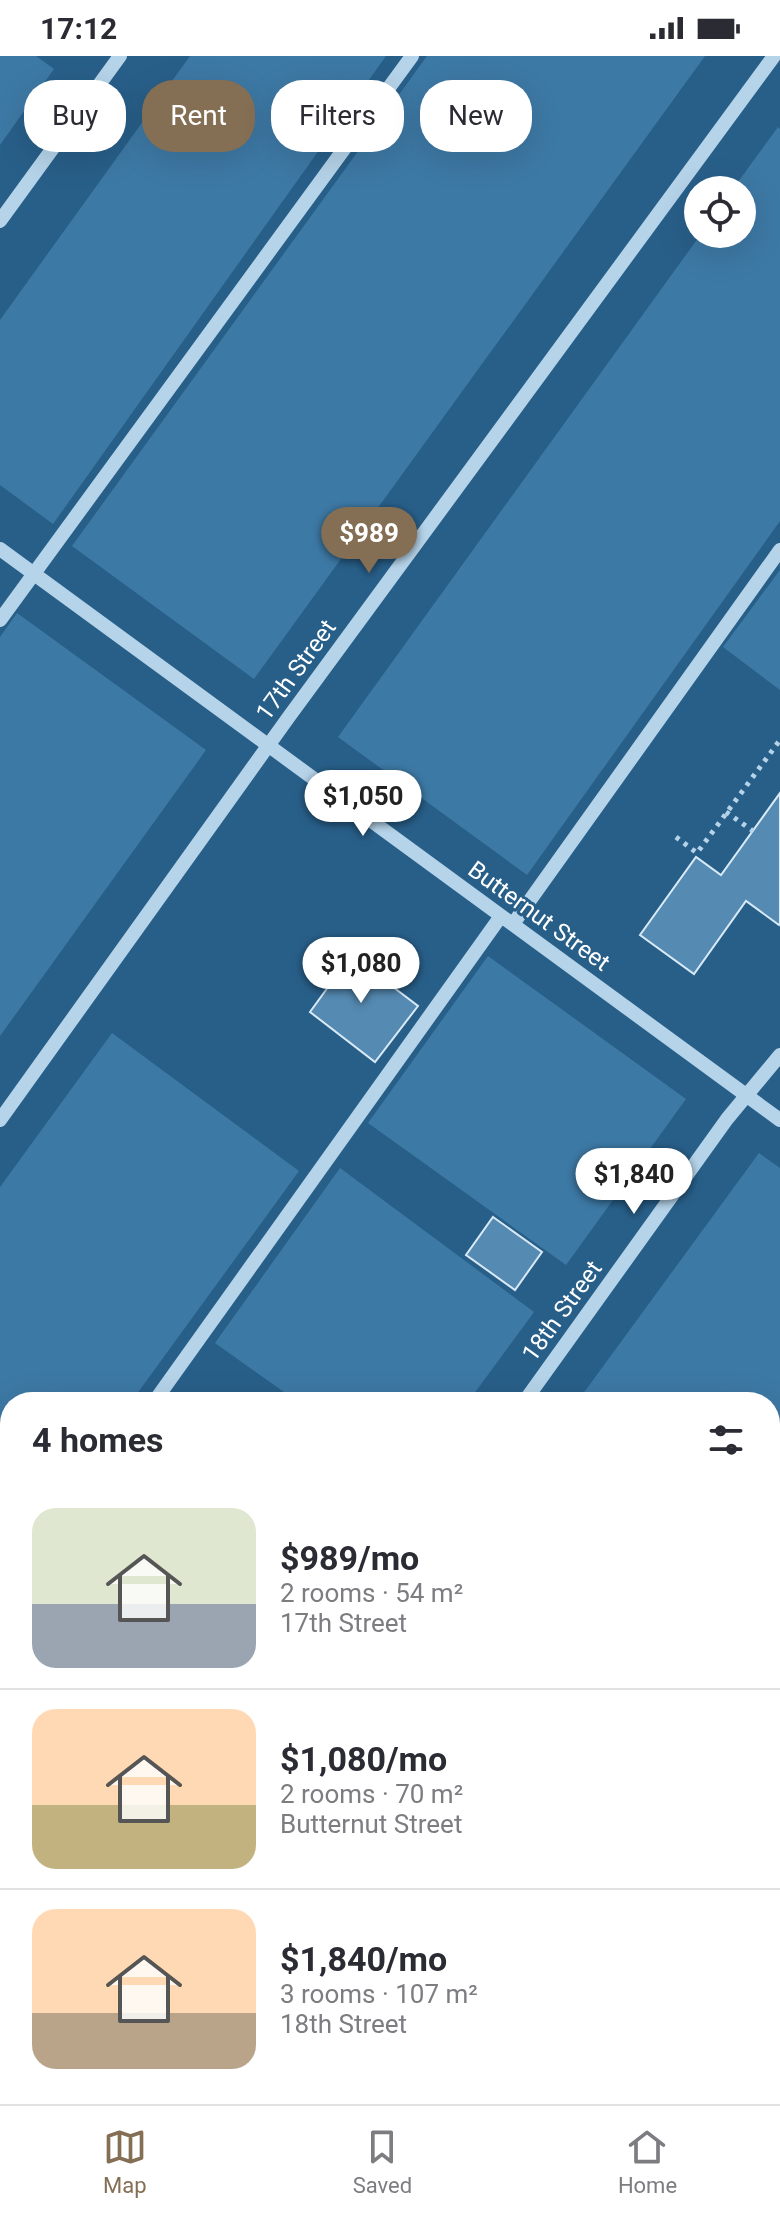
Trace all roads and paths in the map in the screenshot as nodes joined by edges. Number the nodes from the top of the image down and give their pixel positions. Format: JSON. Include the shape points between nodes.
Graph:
{"nodes":[{"id":1,"x":412,"y":56,"type":"edge"},
{"id":2,"x":774,"y":56,"type":"edge"},
{"id":3,"x":114,"y":58,"type":"edge"},
{"id":4,"x":0,"y":221,"type":"edge"},
{"id":5,"x":0,"y":549,"type":"edge"},
{"id":6,"x":780,"y":550,"type":"edge"},
{"id":7,"x":34,"y":573,"type":"junction"},
{"id":8,"x":0,"y":620,"type":"edge"},
{"id":9,"x":780,"y":740,"type":"edge"},
{"id":10,"x":269,"y":745,"type":"junction"},
{"id":11,"x":726,"y":812,"type":"junction"},
{"id":12,"x":753,"y":831,"type":"dead end"},
{"id":13,"x":676,"y":837,"type":"dead end"},
{"id":14,"x":507,"y":920,"type":"junction"},
{"id":15,"x":780,"y":1055,"type":"edge"},
{"id":16,"x":748,"y":1095,"type":"junction"},
{"id":17,"x":0,"y":1120,"type":"edge"},
{"id":18,"x":780,"y":1120,"type":"edge"},
{"id":19,"x":161,"y":1392,"type":"edge"},
{"id":20,"x":531,"y":1392,"type":"edge"}],
"edges":[{"from":1,"to":7,"type":"street"},
{"from":2,"to":10,"type":"street","name":"17th Street"},
{"from":3,"to":4,"type":"street"},
{"from":5,"to":7,"type":"street","name":"Butternut Street"},
{"from":6,"to":14,"type":"street"},
{"from":7,"to":8,"type":"street"},
{"from":7,"to":10,"type":"street","name":"Butternut Street"},
{"from":9,"to":11,"type":"path"},
{"from":10,"to":14,"type":"street","name":"Butternut Street"},
{"from":10,"to":17,"type":"street","name":"17th Street"},
{"from":11,"to":12,"type":"path"},
{"from":11,"to":13,"type":"path","via":[[697,853]]},
{"from":14,"to":16,"type":"street","name":"Butternut Street"},
{"from":14,"to":19,"type":"street"},
{"from":15,"to":16,"type":"street","name":"18th Street"},
{"from":16,"to":18,"type":"street","name":"Butternut Street"},
{"from":16,"to":20,"type":"street","name":"18th Street"}]}
